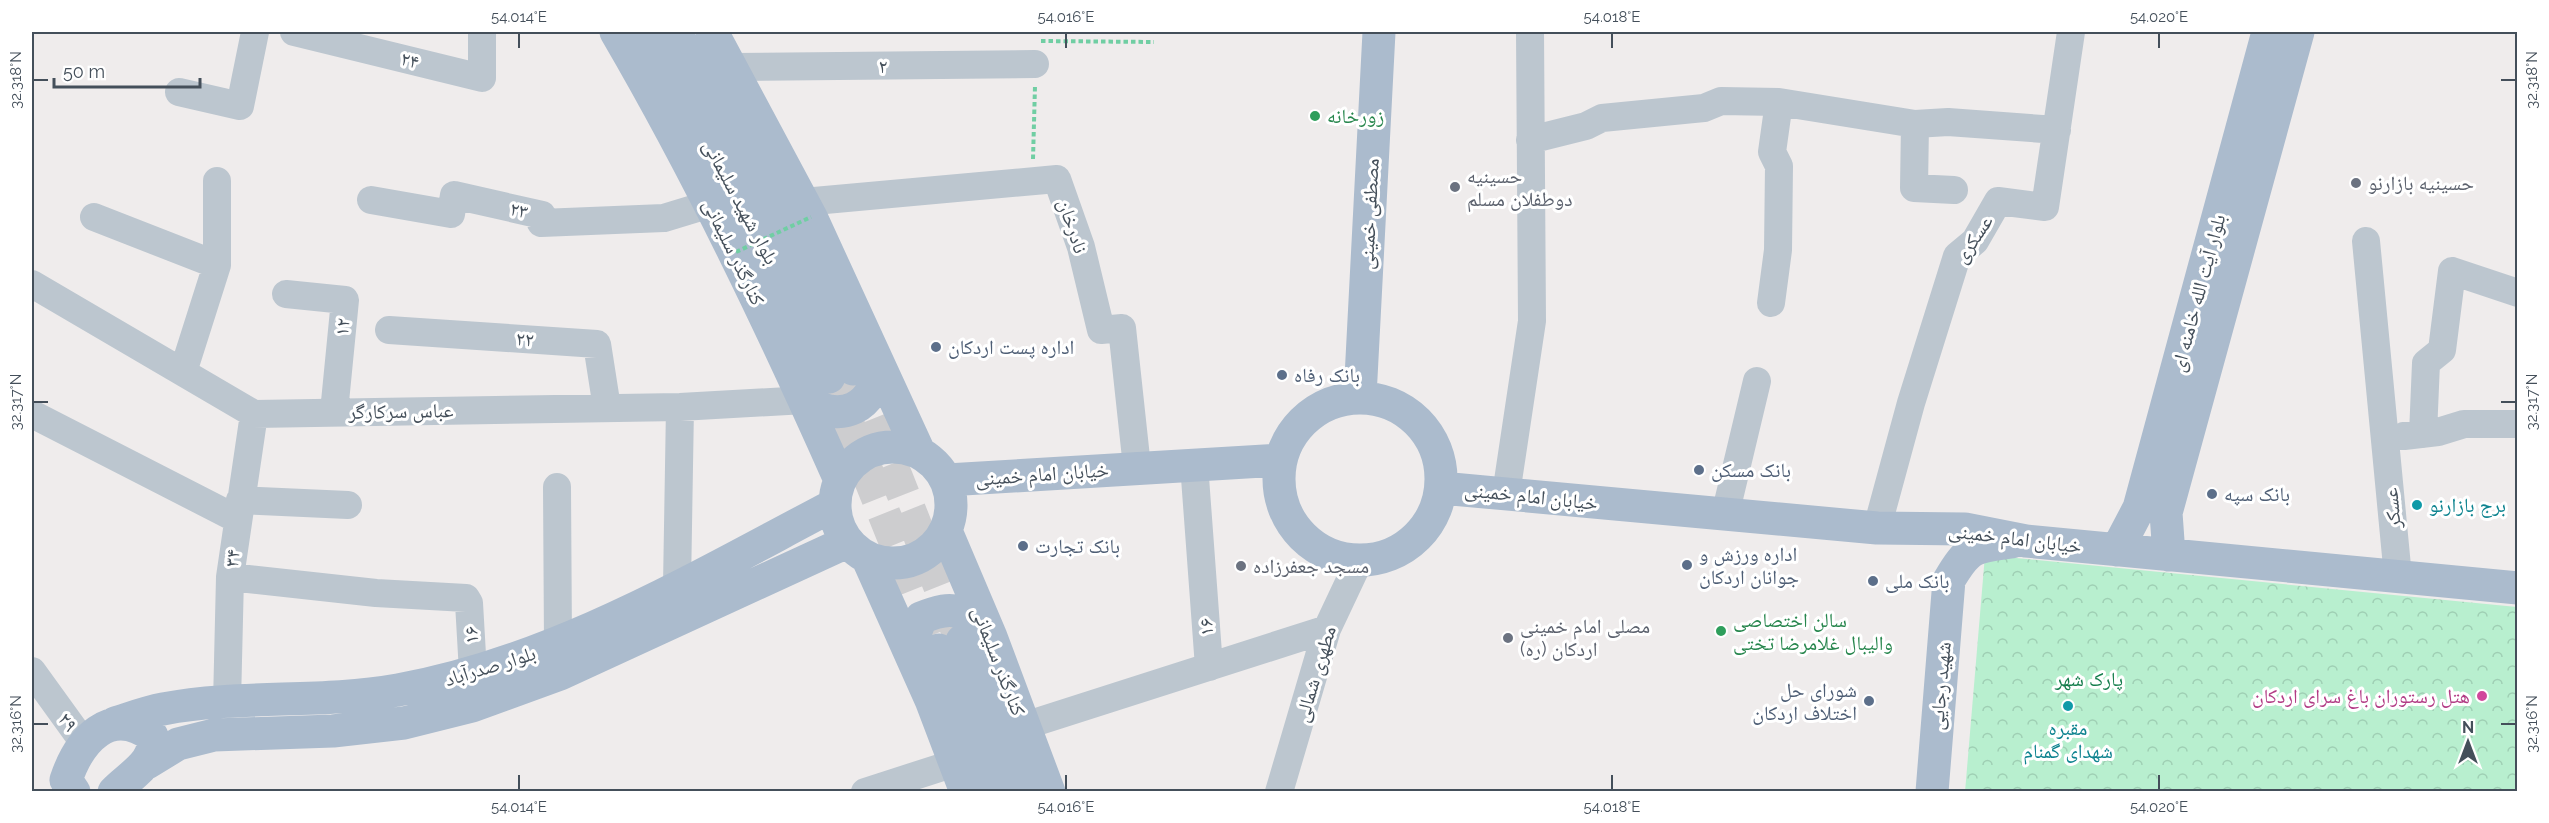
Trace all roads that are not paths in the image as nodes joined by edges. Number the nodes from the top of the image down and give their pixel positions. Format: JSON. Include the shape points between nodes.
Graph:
{"nodes":[{"id":1,"x":255,"y":32,"type":"edge"},
{"id":2,"x":294,"y":32,"type":"edge"},
{"id":3,"x":482,"y":32,"type":"edge"},
{"id":4,"x":616,"y":32,"type":"edge"},
{"id":5,"x":645,"y":32,"type":"edge"},
{"id":6,"x":675,"y":32,"type":"edge"},
{"id":7,"x":712,"y":32,"type":"edge"},
{"id":8,"x":1379,"y":32,"type":"edge"},
{"id":9,"x":1530,"y":32,"type":"edge"},
{"id":10,"x":2071,"y":32,"type":"edge"},
{"id":11,"x":2268,"y":32,"type":"edge"},
{"id":12,"x":2298,"y":32,"type":"edge"},
{"id":13,"x":1035,"y":64,"type":"road end"},
{"id":14,"x":732,"y":67,"type":"junction"},
{"id":15,"x":179,"y":92,"type":"dead end"},
{"id":16,"x":1779,"y":102,"type":"junction"},
{"id":17,"x":1915,"y":124,"type":"junction"},
{"id":18,"x":2056,"y":130,"type":"junction"},
{"id":19,"x":1530,"y":140,"type":"junction"},
{"id":20,"x":217,"y":180,"type":"dead end"},
{"id":21,"x":1954,"y":190,"type":"dead end"},
{"id":22,"x":371,"y":200,"type":"dead end"},
{"id":23,"x":711,"y":204,"type":"junction"},
{"id":24,"x":807,"y":209,"type":"junction"},
{"id":25,"x":94,"y":217,"type":"dead end"},
{"id":26,"x":2366,"y":241,"type":"dead end"},
{"id":27,"x":217,"y":264,"type":"junction"},
{"id":28,"x":32,"y":284,"type":"edge"},
{"id":29,"x":2517,"y":293,"type":"edge"},
{"id":30,"x":286,"y":294,"type":"dead end"},
{"id":31,"x":1771,"y":303,"type":"dead end"},
{"id":32,"x":388,"y":330,"type":"dead end"},
{"id":33,"x":854,"y":370,"type":"junction"},
{"id":34,"x":183,"y":372,"type":"junction"},
{"id":35,"x":1757,"y":381,"type":"dead end"},
{"id":36,"x":1360,"y":398,"type":"junction"},
{"id":37,"x":805,"y":400,"type":"junction"},
{"id":38,"x":680,"y":407,"type":"junction"},
{"id":39,"x":607,"y":408,"type":"junction"},
{"id":40,"x":334,"y":412,"type":"junction"},
{"id":41,"x":34,"y":414,"type":"dead end"},
{"id":42,"x":254,"y":414,"type":"junction"},
{"id":43,"x":2517,"y":424,"type":"edge"},
{"id":44,"x":2422,"y":434,"type":"junction"},
{"id":45,"x":2386,"y":438,"type":"junction"},
{"id":46,"x":919,"y":453,"type":"junction"},
{"id":47,"x":1281,"y":460,"type":"junction"},
{"id":48,"x":1194,"y":464,"type":"junction"},
{"id":49,"x":1137,"y":467,"type":"junction"},
{"id":50,"x":947,"y":480,"type":"junction"},
{"id":51,"x":557,"y":487,"type":"dead end"},
{"id":52,"x":1441,"y":488,"type":"junction"},
{"id":53,"x":837,"y":492,"type":"junction"},
{"id":54,"x":1506,"y":494,"type":"junction"},
{"id":55,"x":348,"y":505,"type":"dead end"},
{"id":56,"x":238,"y":510,"type":"junction"},
{"id":57,"x":1725,"y":515,"type":"junction"},
{"id":58,"x":1885,"y":529,"type":"junction"},
{"id":59,"x":946,"y":531,"type":"junction"},
{"id":60,"x":2026,"y":541,"type":"junction"},
{"id":61,"x":858,"y":550,"type":"junction"},
{"id":62,"x":2117,"y":550,"type":"junction"},
{"id":63,"x":2169,"y":555,"type":"junction"},
{"id":64,"x":1360,"y":559,"type":"junction"},
{"id":65,"x":230,"y":577,"type":"junction"},
{"id":66,"x":2398,"y":577,"type":"junction"},
{"id":67,"x":1949,"y":580,"type":"junction"},
{"id":68,"x":677,"y":586,"type":"junction"},
{"id":69,"x":2517,"y":588,"type":"edge"},
{"id":70,"x":1327,"y":629,"type":"junction"},
{"id":71,"x":558,"y":643,"type":"junction"},
{"id":72,"x":951,"y":647,"type":"junction"},
{"id":73,"x":1209,"y":667,"type":"junction"},
{"id":74,"x":32,"y":671,"type":"edge"},
{"id":75,"x":473,"y":672,"type":"junction"},
{"id":76,"x":227,"y":703,"type":"junction"},
{"id":77,"x":115,"y":723,"type":"junction"},
{"id":78,"x":1024,"y":726,"type":"junction"},
{"id":79,"x":84,"y":743,"type":"junction"},
{"id":80,"x":147,"y":763,"type":"junction"},
{"id":81,"x":960,"y":777,"type":"edge"},
{"id":82,"x":67,"y":788,"type":"edge"},
{"id":83,"x":114,"y":792,"type":"edge"},
{"id":84,"x":865,"y":792,"type":"edge"},
{"id":85,"x":992,"y":792,"type":"edge"},
{"id":86,"x":1020,"y":792,"type":"edge"},
{"id":87,"x":1049,"y":792,"type":"edge"},
{"id":88,"x":1279,"y":792,"type":"edge"},
{"id":89,"x":1932,"y":792,"type":"edge"}],
"edges":[{"from":1,"to":15,"type":"street","via":[[251,109]]},
{"from":2,"to":3,"type":"street","name":"۲۴","via":[[482,78]]},
{"from":4,"to":23,"type":"main road","name":"کنارگذر سلیمانی"},
{"from":5,"to":33,"type":"main road","name":"بلوار شهید سلیمانی","via":[[750,216]]},
{"from":6,"to":33,"type":"main road","name":"بلوار شهید سلیمانی","via":[[773,204]]},
{"from":7,"to":14,"type":"main road"},
{"from":8,"to":36,"type":"main road","name":"مصطفی خمینی"},
{"from":9,"to":19,"type":"street"},
{"from":10,"to":18,"type":"street","name":"عسکری"},
{"from":11,"to":62,"type":"main road","name":"بلوار آیت الله خامنه ای","via":[[2139,508]]},
{"from":12,"to":63,"type":"main road","name":"بلوار آیت الله خامنه ای","via":[[2166,513]]},
{"from":13,"to":14,"type":"street","name":"۲"},
{"from":14,"to":24,"type":"main road"},
{"from":16,"to":17,"type":"street"},
{"from":16,"to":19,"type":"street","via":[[1721,101],[1704,108],[1602,118]]},
{"from":16,"to":31,"type":"street","via":[[1772,152],[1779,166],[1778,250]]},
{"from":17,"to":18,"type":"street","via":[[1948,122]]},
{"from":17,"to":21,"type":"street","via":[[1914,188]]},
{"from":18,"to":58,"type":"street","name":"عسکری","via":[[2045,207],[1998,201],[1975,241],[1957,256],[1911,403]]},
{"from":19,"to":54,"type":"street","via":[[1532,321]]},
{"from":20,"to":27,"type":"street"},
{"from":22,"to":23,"type":"street","name":"۲۳","via":[[451,214],[454,195],[542,215],[541,223],[664,219]]},
{"from":23,"to":37,"type":"main road","name":"کنارگذر سلیمانی"},
{"from":24,"to":33,"type":"main road"},
{"from":24,"to":49,"type":"street","name":"نادرخان","via":[[1057,179],[1081,247],[1101,330],[1122,328]]},
{"from":25,"to":27,"type":"street"},
{"from":26,"to":45,"type":"street","name":"عسکر"},
{"from":27,"to":34,"type":"street"},
{"from":28,"to":34,"type":"street"},
{"from":29,"to":44,"type":"street","via":[[2452,271],[2442,350],[2426,363]]},
{"from":30,"to":40,"type":"street","name":"۱۲","via":[[345,300]]},
{"from":32,"to":39,"type":"street","name":"۲۲","via":[[597,344]]},
{"from":33,"to":37,"type":"main road","via":[[878,379],[872,394],[861,405],[832,412],[817,409]]},
{"from":33,"to":46,"type":"main road"},
{"from":34,"to":42,"type":"street"},
{"from":35,"to":57,"type":"street"},
{"from":36,"to":47,"type":"main road","via":[[1333,402],[1309,415],[1291,435]]},
{"from":36,"to":52,"type":"main road","via":[[1387,402],[1410,415],[1429,435],[1439,460]]},
{"from":37,"to":38,"type":"street","name":"عباس سرکارگر"},
{"from":37,"to":53,"type":"main road","name":"کنارگذر سلیمانی"},
{"from":38,"to":39,"type":"street","name":"عباس سرکارگر"},
{"from":38,"to":68,"type":"street"},
{"from":39,"to":40,"type":"street","name":"عباس سرکارگر"},
{"from":40,"to":42,"type":"street","name":"عباس سرکارگر"},
{"from":41,"to":56,"type":"street"},
{"from":42,"to":56,"type":"street","name":"۳۴"},
{"from":43,"to":44,"type":"street","via":[[2464,424]]},
{"from":44,"to":45,"type":"street"},
{"from":45,"to":66,"type":"street","name":"عسکر"},
{"from":46,"to":50,"type":"main road","via":[[935,464]]},
{"from":46,"to":53,"type":"main road","via":[[901,447],[866,453],[851,464]]},
{"from":47,"to":48,"type":"main road","name":"خیابان امام خمینی"},
{"from":47,"to":64,"type":"main road","via":[[1279,484],[1284,508],[1296,529],[1328,552]]},
{"from":48,"to":49,"type":"main road","name":"خیابان امام خمینی"},
{"from":48,"to":73,"type":"street","name":"۱۶"},
{"from":49,"to":50,"type":"main road","name":"خیابان امام خمینی"},
{"from":50,"to":59,"type":"main road","via":[[952,510]]},
{"from":51,"to":71,"type":"street"},
{"from":52,"to":54,"type":"main road","name":"خیابان امام خمینی"},
{"from":52,"to":64,"type":"main road","via":[[1422,530],[1404,546],[1383,556]]},
{"from":53,"to":61,"type":"main road","via":[[838,525]]},
{"from":53,"to":68,"type":"main road","name":"بلوار صدرآباد"},
{"from":54,"to":57,"type":"main road","name":"خیابان امام خمینی"},
{"from":55,"to":56,"type":"street"},
{"from":56,"to":65,"type":"street","name":"۳۴"},
{"from":57,"to":58,"type":"main road","name":"خیابان امام خمینی"},
{"from":58,"to":60,"type":"main road","name":"خیابان امام خمینی","via":[[1965,529]]},
{"from":58,"to":67,"type":"main road","via":[[1924,537],[1939,553]]},
{"from":59,"to":61,"type":"main road","via":[[925,555],[907,562],[887,564]]},
{"from":59,"to":72,"type":"main road","name":"کنارگذر سلیمانی"},
{"from":60,"to":62,"type":"main road","name":"خیابان امام خمینی"},
{"from":60,"to":67,"type":"main road","via":[[1981,546],[1963,555]]},
{"from":61,"to":72,"type":"main road","name":"کنارگذر سلیمانی"},
{"from":61,"to":80,"type":"main road","name":"بلوار صدرآباد","via":[[560,674],[472,706],[404,723],[333,731],[214,735],[178,744]]},
{"from":62,"to":63,"type":"main road","name":"خیابان امام خمینی"},
{"from":63,"to":66,"type":"main road","name":"خیابان امام خمینی"},
{"from":64,"to":70,"type":"street","name":"مطهری شمالی"},
{"from":65,"to":75,"type":"street","name":"۱۶","via":[[466,598]]},
{"from":65,"to":76,"type":"street","name":"۳۴"},
{"from":66,"to":69,"type":"main road","name":"خیابان امام خمینی"},
{"from":67,"to":89,"type":"main road","name":"شهید رجایی"},
{"from":68,"to":71,"type":"main road","name":"بلوار صدرآباد"},
{"from":70,"to":73,"type":"street","name":"۱۶"},
{"from":70,"to":88,"type":"street","name":"مطهری شمالی"},
{"from":71,"to":75,"type":"main road","name":"بلوار صدرآباد"},
{"from":72,"to":78,"type":"main road","name":"کنارگذر سلیمانی"},
{"from":72,"to":81,"type":"main road","name":"کنارگذر سلیمانی"},
{"from":72,"to":85,"type":"main road"},
{"from":72,"to":86,"type":"main road"},
{"from":73,"to":78,"type":"street"},
{"from":74,"to":79,"type":"street","name":"۲۹"},
{"from":75,"to":76,"type":"main road","name":"بلوار صدرآباد","via":[[397,691]]},
{"from":76,"to":77,"type":"main road","name":"بلوار صدرآباد","via":[[163,709]]},
{"from":77,"to":79,"type":"main road","name":"بلوار صدرآباد"},
{"from":77,"to":80,"type":"main road","via":[[138,727],[152,736],[154,743]]},
{"from":78,"to":87,"type":"main road","name":"کنارگذر سلیمانی"},
{"from":79,"to":82,"type":"main road","via":[[72,763]]},
{"from":80,"to":83,"type":"main road","name":"بلوار صدرآباد"},
{"from":81,"to":84,"type":"street"}]}
